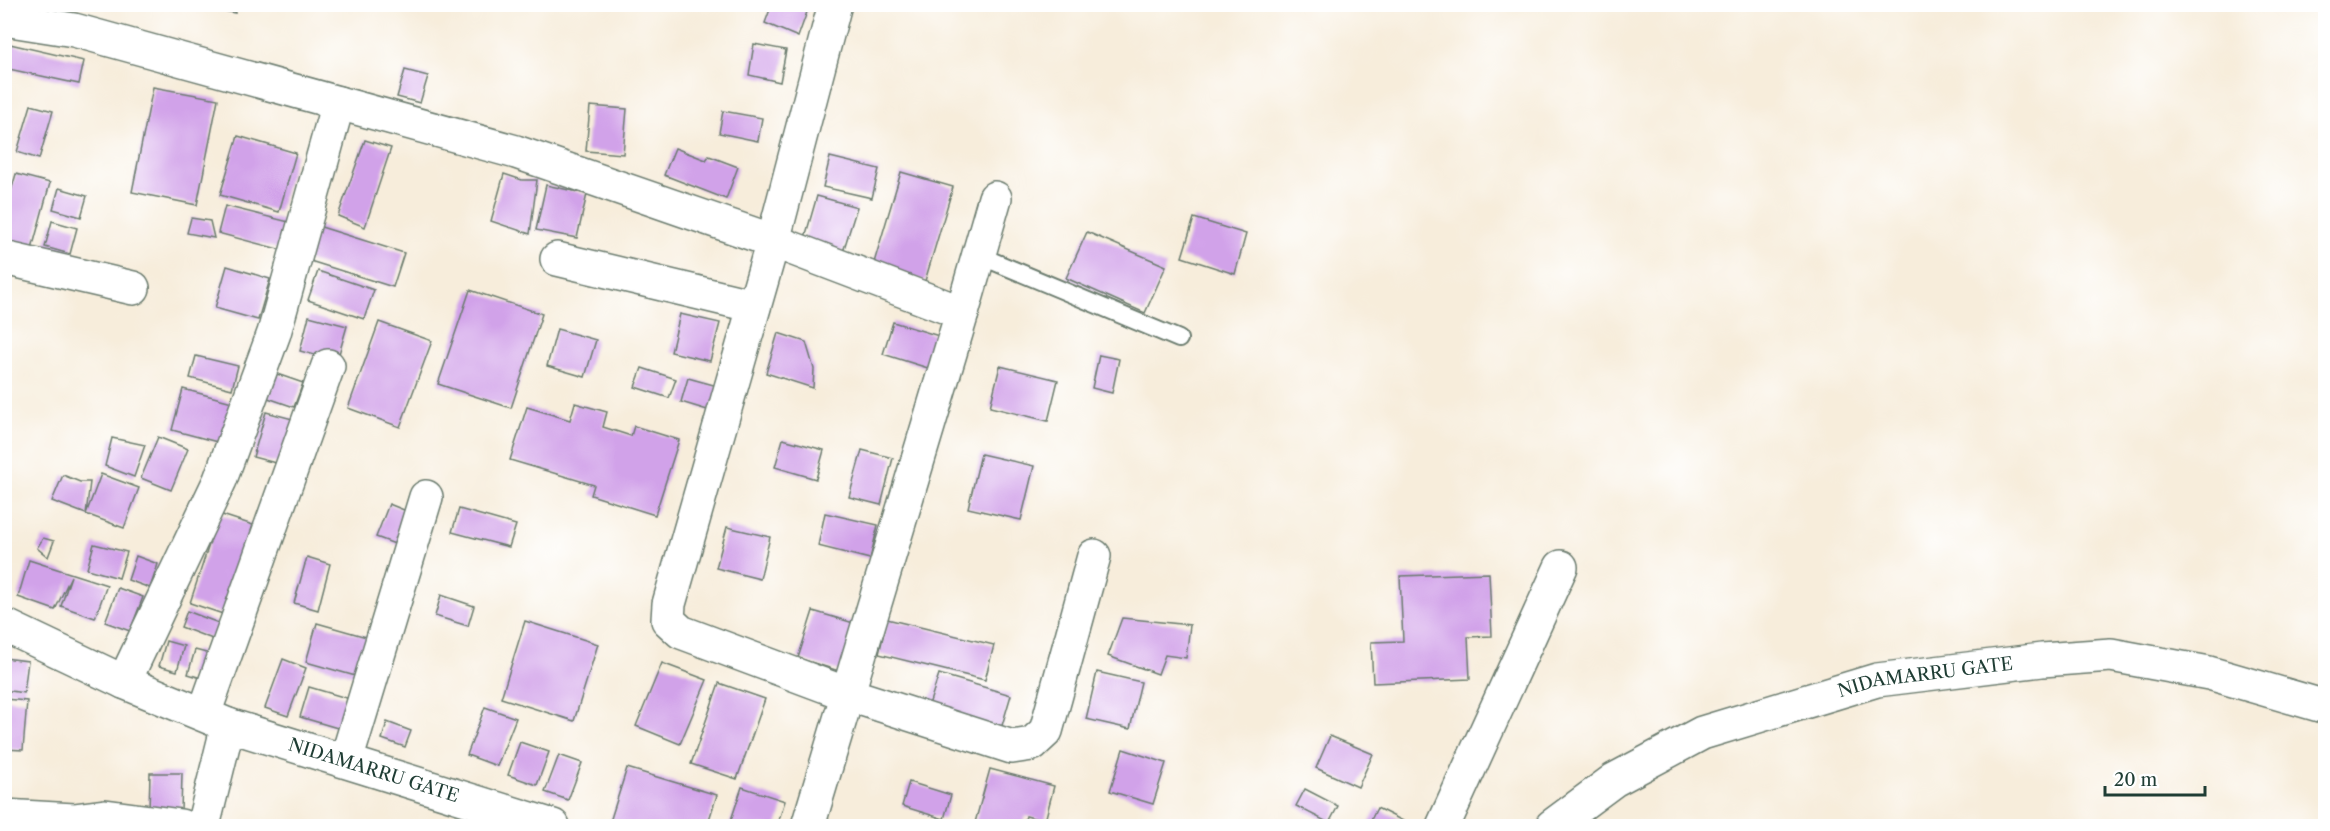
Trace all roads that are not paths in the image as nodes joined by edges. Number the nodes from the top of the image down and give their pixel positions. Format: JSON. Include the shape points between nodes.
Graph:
{"nodes":[{"id":1,"x":835,"y":4,"type":"edge"},
{"id":2,"x":4,"y":19,"type":"edge"},
{"id":3,"x":338,"y":103,"type":"junction"},
{"id":4,"x":995,"y":198,"type":"dead end"},
{"id":5,"x":773,"y":241,"type":"junction"},
{"id":6,"x":978,"y":255,"type":"junction"},
{"id":7,"x":4,"y":258,"type":"edge"},
{"id":8,"x":557,"y":259,"type":"dead end"},
{"id":9,"x":133,"y":288,"type":"dead end"},
{"id":10,"x":754,"y":306,"type":"junction"},
{"id":11,"x":962,"y":313,"type":"junction"},
{"id":12,"x":1179,"y":339,"type":"dead end"},
{"id":13,"x":328,"y":366,"type":"dead end"},
{"id":14,"x":426,"y":497,"type":"dead end"},
{"id":15,"x":1094,"y":556,"type":"dead end"},
{"id":16,"x":1561,"y":567,"type":"dead end"},
{"id":17,"x":4,"y":625,"type":"edge"},
{"id":18,"x":124,"y":682,"type":"junction"},
{"id":19,"x":847,"y":694,"type":"junction"},
{"id":20,"x":2325,"y":707,"type":"edge"},
{"id":21,"x":216,"y":719,"type":"junction"},
{"id":22,"x":346,"y":761,"type":"junction"},
{"id":23,"x":4,"y":816,"type":"edge"},
{"id":24,"x":181,"y":826,"type":"edge"},
{"id":25,"x":203,"y":826,"type":"edge"},
{"id":26,"x":554,"y":826,"type":"edge"},
{"id":27,"x":808,"y":826,"type":"edge"},
{"id":28,"x":1443,"y":826,"type":"edge"},
{"id":29,"x":1552,"y":826,"type":"edge"}],
"edges":[{"from":1,"to":5,"type":"street"},
{"from":2,"to":3,"type":"street","via":[[74,30]]},
{"from":3,"to":5,"type":"street","via":[[516,152]]},
{"from":3,"to":18,"type":"street","via":[[274,333],[220,480]]},
{"from":4,"to":6,"type":"street"},
{"from":5,"to":10,"type":"street"},
{"from":5,"to":11,"type":"street"},
{"from":6,"to":11,"type":"street"},
{"from":6,"to":12,"type":"lane"},
{"from":7,"to":9,"type":"street"},
{"from":8,"to":10,"type":"street"},
{"from":10,"to":19,"type":"street","via":[[669,604],[668,620],[681,632]]},
{"from":11,"to":19,"type":"street"},
{"from":13,"to":21,"type":"street"},
{"from":14,"to":22,"type":"street"},
{"from":15,"to":19,"type":"street","via":[[1046,731],[1032,744],[1012,747]]},
{"from":16,"to":28,"type":"street"},
{"from":17,"to":18,"type":"street","name":"NIDAMARRU GATE"},
{"from":18,"to":21,"type":"street","name":"NIDAMARRU GATE"},
{"from":19,"to":27,"type":"street"},
{"from":20,"to":29,"type":"street","name":"NIDAMARRU GATE","via":[[2209,673],[2111,655],[1877,680],[1702,733],[1614,780]]},
{"from":21,"to":22,"type":"street","name":"NIDAMARRU GATE"},
{"from":21,"to":25,"type":"street"},
{"from":22,"to":26,"type":"street","name":"NIDAMARRU GATE"},
{"from":23,"to":24,"type":"street","via":[[105,816]]}]}
